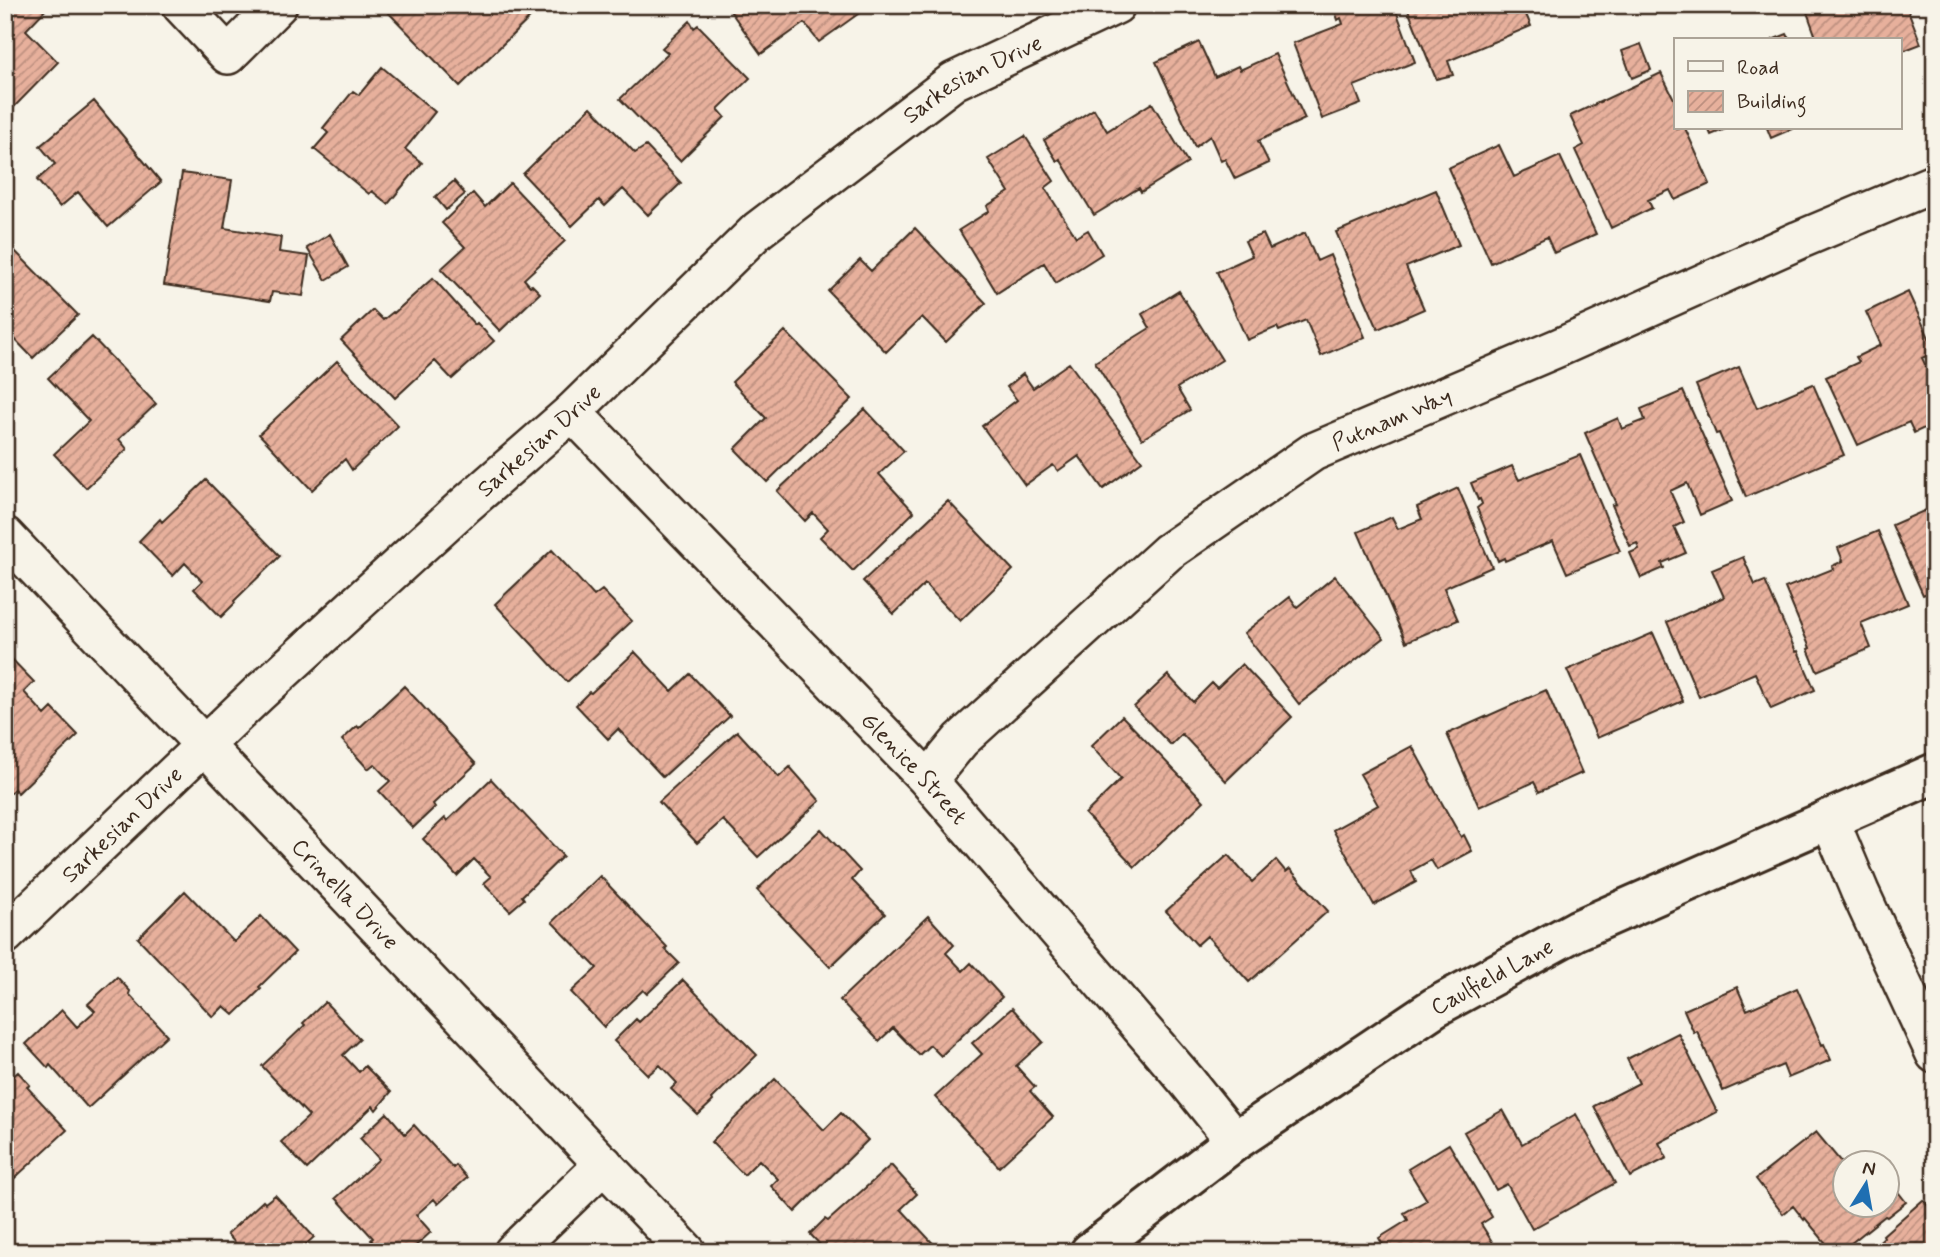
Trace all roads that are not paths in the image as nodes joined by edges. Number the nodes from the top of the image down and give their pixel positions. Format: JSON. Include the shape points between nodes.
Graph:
{"nodes":[{"id":1,"x":181,"y":5,"type":"edge"},
{"id":2,"x":278,"y":5,"type":"edge"},
{"id":3,"x":1116,"y":5,"type":"edge"},
{"id":4,"x":1935,"y":183,"type":"edge"},
{"id":5,"x":572,"y":412,"type":"junction"},
{"id":6,"x":5,"y":536,"type":"edge"},
{"id":7,"x":205,"y":745,"type":"junction"},
{"id":8,"x":1935,"y":773,"type":"edge"},
{"id":9,"x":928,"y":780,"type":"junction"},
{"id":10,"x":1829,"y":818,"type":"junction"},
{"id":11,"x":5,"y":935,"type":"edge"},
{"id":12,"x":1935,"y":1054,"type":"edge"},
{"id":13,"x":1235,"y":1141,"type":"junction"},
{"id":14,"x":604,"y":1164,"type":"junction"},
{"id":15,"x":513,"y":1252,"type":"edge"},
{"id":16,"x":687,"y":1252,"type":"edge"},
{"id":17,"x":1090,"y":1252,"type":"edge"}],
"edges":[{"from":1,"to":2,"type":"street","via":[[228,55]]},
{"from":3,"to":5,"type":"street","name":"Sarkesian Drive","via":[[954,81],[758,230]]},
{"from":4,"to":9,"type":"street","name":"Putnam Way","via":[[1313,452],[1168,552],[961,740]]},
{"from":5,"to":7,"type":"street","name":"Sarkesian Drive"},
{"from":5,"to":9,"type":"street","name":"Glenice Street"},
{"from":6,"to":7,"type":"street","name":"Crinella Drive"},
{"from":7,"to":11,"type":"street","name":"Sarkesian Drive"},
{"from":7,"to":14,"type":"street","name":"Crinella Drive"},
{"from":8,"to":10,"type":"main road","name":"Caulfield Lane"},
{"from":9,"to":13,"type":"street","name":"Glenice Street"},
{"from":10,"to":12,"type":"street"},
{"from":10,"to":13,"type":"main road","name":"Caulfield Lane","via":[[1565,937],[1435,1007]]},
{"from":13,"to":17,"type":"main road","name":"Caulfield Lane"},
{"from":14,"to":15,"type":"street"},
{"from":14,"to":16,"type":"street","name":"Crinella Drive"}]}
